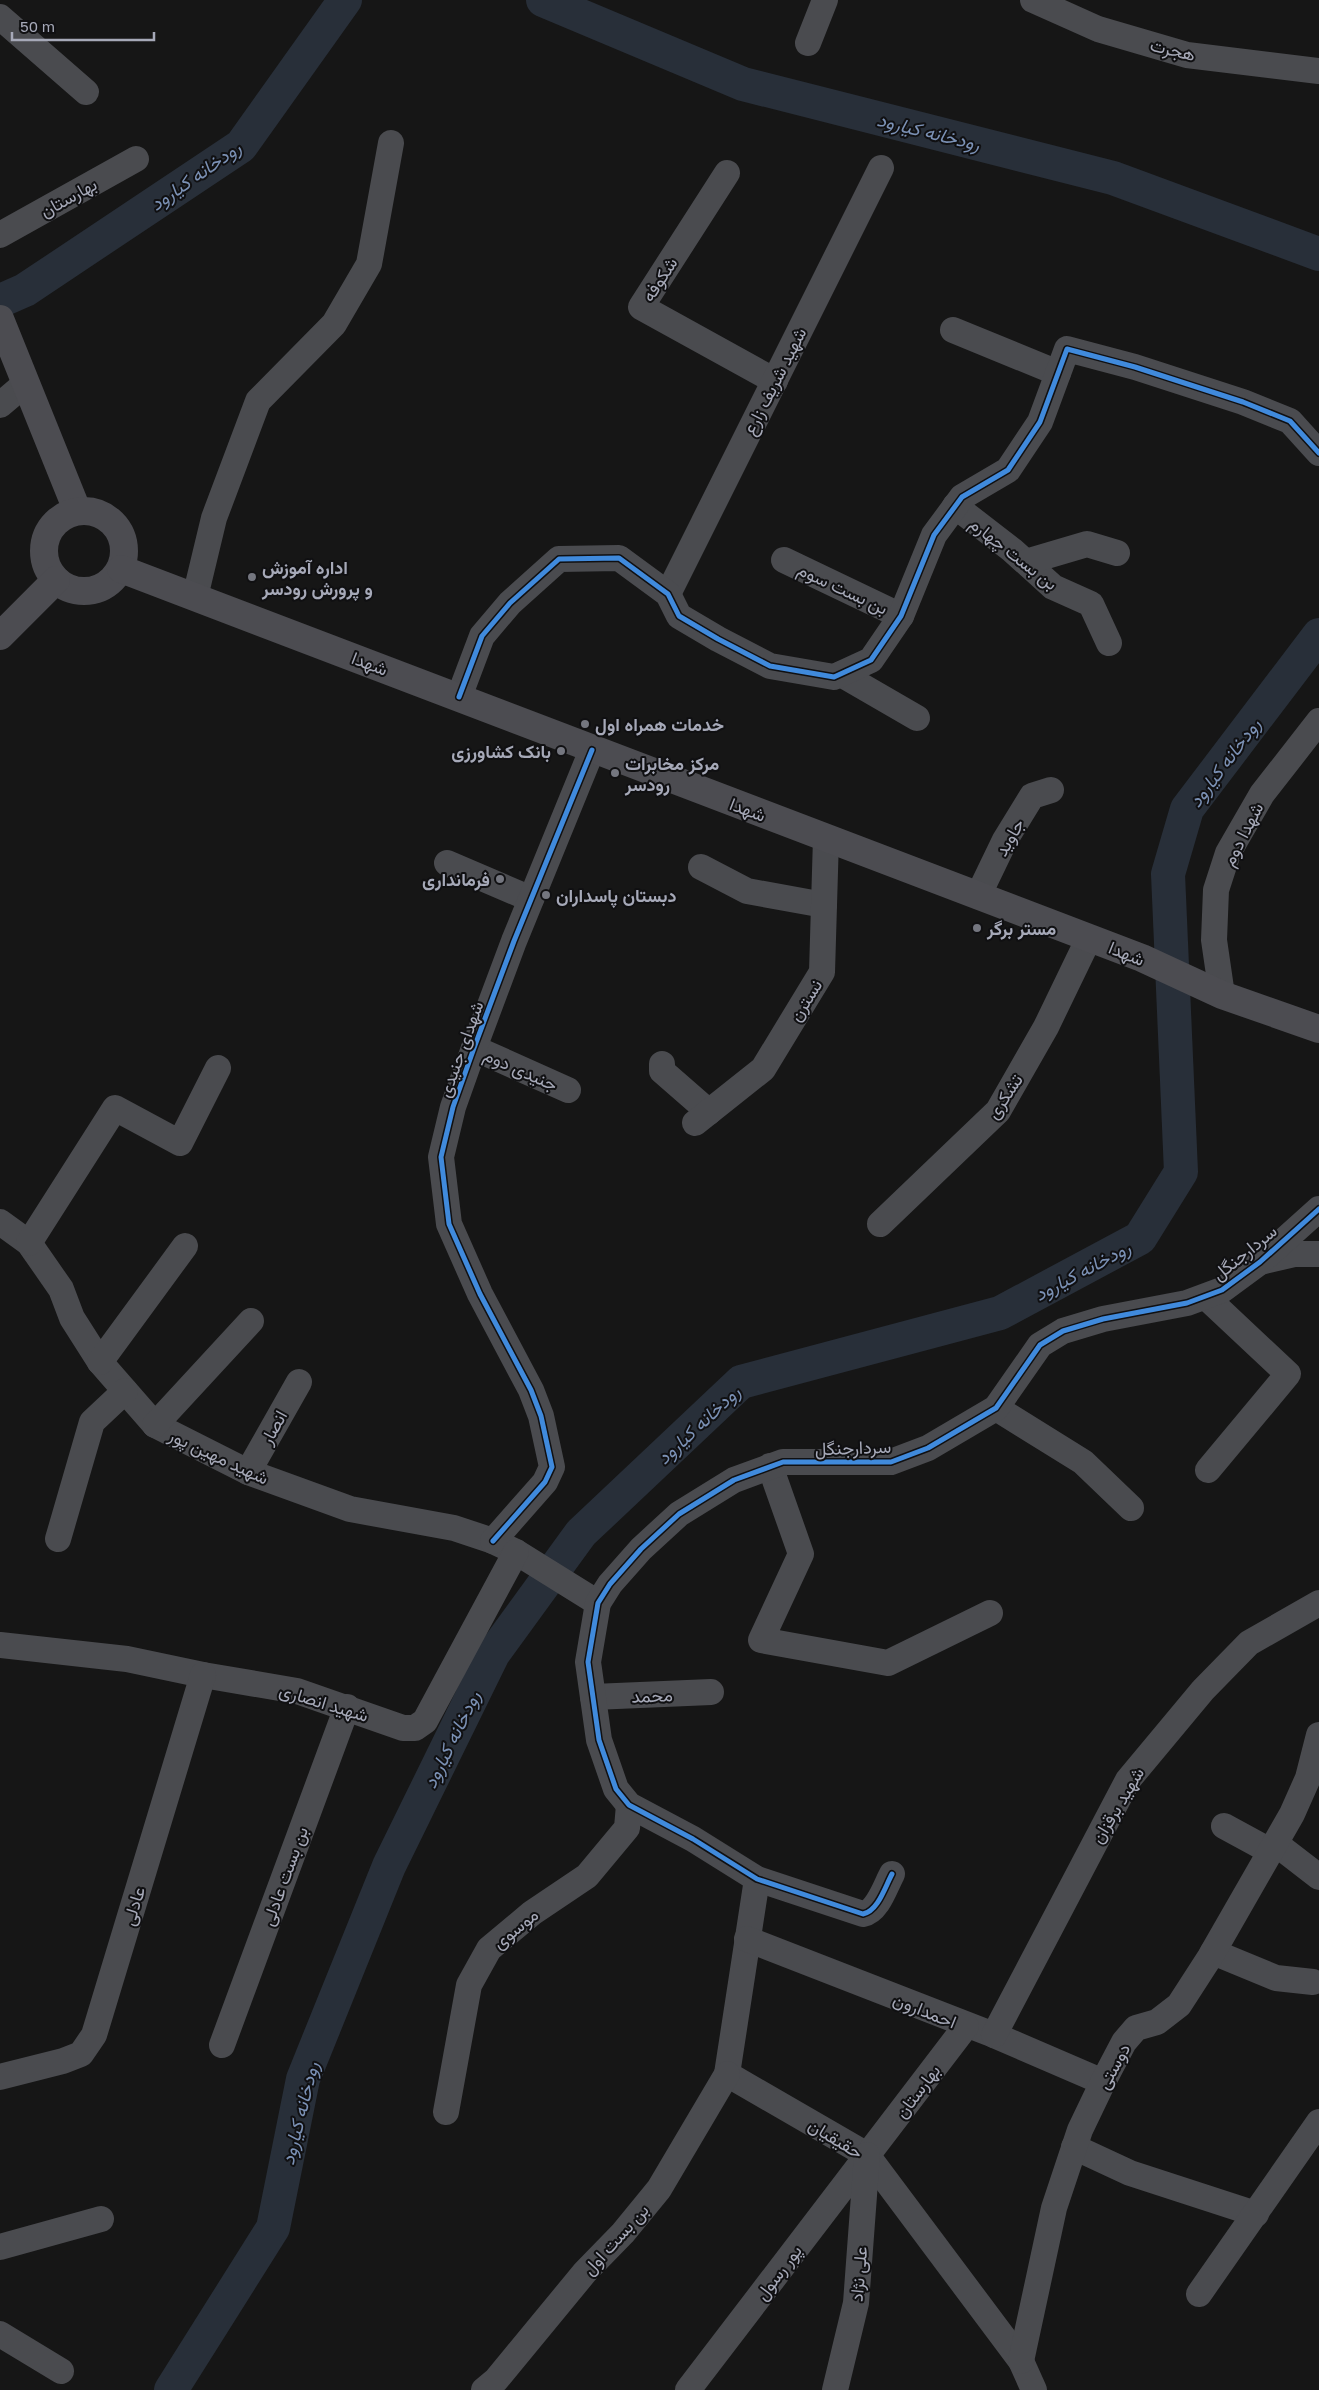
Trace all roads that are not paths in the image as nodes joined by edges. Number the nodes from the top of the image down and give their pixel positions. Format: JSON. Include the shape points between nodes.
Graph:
{"nodes":[{"id":1,"x":826,"y":0,"type":"edge"},
{"id":2,"x":1033,"y":0,"type":"edge"},
{"id":3,"x":0,"y":17,"type":"edge"},
{"id":4,"x":808,"y":43,"type":"dead end"},
{"id":5,"x":1319,"y":71,"type":"edge"},
{"id":6,"x":86,"y":92,"type":"dead end"},
{"id":7,"x":391,"y":143,"type":"dead end"},
{"id":8,"x":136,"y":159,"type":"dead end"},
{"id":9,"x":881,"y":168,"type":"dead end"},
{"id":10,"x":727,"y":173,"type":"dead end"},
{"id":11,"x":0,"y":235,"type":"edge"},
{"id":12,"x":2,"y":325,"type":"edge"},
{"id":13,"x":953,"y":330,"type":"dead end"},
{"id":14,"x":1058,"y":373,"type":"junction"},
{"id":15,"x":774,"y":381,"type":"junction"},
{"id":16,"x":26,"y":382,"type":"junction"},
{"id":17,"x":0,"y":405,"type":"edge"},
{"id":18,"x":1319,"y":453,"type":"edge"},
{"id":19,"x":955,"y":506,"type":"junction"},
{"id":20,"x":77,"y":510,"type":"junction"},
{"id":21,"x":1117,"y":554,"type":"dead end"},
{"id":22,"x":784,"y":560,"type":"dead end"},
{"id":23,"x":1026,"y":562,"type":"junction"},
{"id":24,"x":121,"y":569,"type":"junction"},
{"id":25,"x":56,"y":580,"type":"junction"},
{"id":26,"x":668,"y":594,"type":"junction"},
{"id":27,"x":195,"y":597,"type":"junction"},
{"id":28,"x":901,"y":616,"type":"junction"},
{"id":29,"x":0,"y":636,"type":"edge"},
{"id":30,"x":1109,"y":643,"type":"dead end"},
{"id":31,"x":841,"y":674,"type":"junction"},
{"id":32,"x":458,"y":697,"type":"junction"},
{"id":33,"x":917,"y":718,"type":"dead end"},
{"id":34,"x":1319,"y":721,"type":"edge"},
{"id":35,"x":592,"y":750,"type":"junction"},
{"id":36,"x":1051,"y":790,"type":"dead end"},
{"id":37,"x":826,"y":838,"type":"junction"},
{"id":38,"x":448,"y":863,"type":"dead end"},
{"id":39,"x":701,"y":867,"type":"dead end"},
{"id":40,"x":978,"y":896,"type":"junction"},
{"id":41,"x":531,"y":899,"type":"junction"},
{"id":42,"x":824,"y":906,"type":"junction"},
{"id":43,"x":1089,"y":938,"type":"junction"},
{"id":44,"x":1222,"y":995,"type":"junction"},
{"id":45,"x":1319,"y":1029,"type":"edge"},
{"id":46,"x":474,"y":1048,"type":"junction"},
{"id":47,"x":662,"y":1064,"type":"dead end"},
{"id":48,"x":218,"y":1068,"type":"dead end"},
{"id":49,"x":568,"y":1090,"type":"dead end"},
{"id":50,"x":1319,"y":1209,"type":"edge"},
{"id":51,"x":0,"y":1222,"type":"edge"},
{"id":52,"x":880,"y":1224,"type":"dead end"},
{"id":53,"x":29,"y":1243,"type":"junction"},
{"id":54,"x":185,"y":1246,"type":"dead end"},
{"id":55,"x":1319,"y":1254,"type":"edge"},
{"id":56,"x":1260,"y":1262,"type":"junction"},
{"id":57,"x":1206,"y":1297,"type":"junction"},
{"id":58,"x":251,"y":1321,"type":"dead end"},
{"id":59,"x":100,"y":1362,"type":"junction"},
{"id":60,"x":299,"y":1382,"type":"dead end"},
{"id":61,"x":125,"y":1391,"type":"junction"},
{"id":62,"x":996,"y":1408,"type":"junction"},
{"id":63,"x":155,"y":1425,"type":"junction"},
{"id":64,"x":770,"y":1466,"type":"junction"},
{"id":65,"x":1208,"y":1470,"type":"dead end"},
{"id":66,"x":248,"y":1472,"type":"junction"},
{"id":67,"x":1131,"y":1508,"type":"dead end"},
{"id":68,"x":58,"y":1539,"type":"dead end"},
{"id":69,"x":513,"y":1551,"type":"junction"},
{"id":70,"x":598,"y":1603,"type":"junction"},
{"id":71,"x":1319,"y":1603,"type":"edge"},
{"id":72,"x":990,"y":1613,"type":"dead end"},
{"id":73,"x":0,"y":1645,"type":"edge"},
{"id":74,"x":204,"y":1675,"type":"junction"},
{"id":75,"x":712,"y":1692,"type":"dead end"},
{"id":76,"x":593,"y":1697,"type":"junction"},
{"id":77,"x":347,"y":1707,"type":"junction"},
{"id":78,"x":1319,"y":1734,"type":"edge"},
{"id":79,"x":629,"y":1805,"type":"junction"},
{"id":80,"x":1224,"y":1826,"type":"dead end"},
{"id":81,"x":1273,"y":1847,"type":"junction"},
{"id":82,"x":892,"y":1874,"type":"dead end"},
{"id":83,"x":1319,"y":1877,"type":"edge"},
{"id":84,"x":757,"y":1879,"type":"junction"},
{"id":85,"x":747,"y":1940,"type":"junction"},
{"id":86,"x":1213,"y":1952,"type":"junction"},
{"id":87,"x":1313,"y":1982,"type":"dead end"},
{"id":88,"x":966,"y":2026,"type":"junction"},
{"id":89,"x":994,"y":2035,"type":"junction"},
{"id":90,"x":222,"y":2045,"type":"dead end"},
{"id":91,"x":727,"y":2074,"type":"junction"},
{"id":92,"x":0,"y":2077,"type":"edge"},
{"id":93,"x":1103,"y":2082,"type":"junction"},
{"id":94,"x":446,"y":2112,"type":"dead end"},
{"id":95,"x":1319,"y":2122,"type":"edge"},
{"id":96,"x":1074,"y":2147,"type":"junction"},
{"id":97,"x":868,"y":2155,"type":"junction"},
{"id":98,"x":1256,"y":2214,"type":"junction"},
{"id":99,"x":101,"y":2219,"type":"dead end"},
{"id":100,"x":0,"y":2247,"type":"edge"},
{"id":101,"x":1200,"y":2294,"type":"dead end"},
{"id":102,"x":0,"y":2334,"type":"edge"},
{"id":103,"x":1021,"y":2360,"type":"junction"},
{"id":104,"x":61,"y":2371,"type":"dead end"},
{"id":105,"x":495,"y":2387,"type":"edge"},
{"id":106,"x":688,"y":2390,"type":"edge"},
{"id":107,"x":835,"y":2390,"type":"edge"},
{"id":108,"x":1034,"y":2390,"type":"edge"}],
"edges":[{"from":1,"to":4,"type":"street"},
{"from":2,"to":5,"type":"street","name":"هجرت","via":[[1098,29],[1187,55]]},
{"from":3,"to":6,"type":"street"},
{"from":7,"to":27,"type":"street","via":[[369,264],[334,324],[258,401],[214,518]]},
{"from":8,"to":11,"type":"street","name":"بهارستان"},
{"from":9,"to":15,"type":"street","name":"شهید شریف زارع"},
{"from":10,"to":15,"type":"street","name":"شکوفه","via":[[641,308]]},
{"from":12,"to":16,"type":"main road"},
{"from":13,"to":14,"type":"street"},
{"from":14,"to":18,"type":"street","via":[[1067,349],[1134,367],[1290,421]]},
{"from":14,"to":19,"type":"street","via":[[1040,422],[1008,470],[962,497]]},
{"from":15,"to":26,"type":"street","name":"شهید شریف زارع"},
{"from":16,"to":17,"type":"street"},
{"from":16,"to":20,"type":"main road"},
{"from":19,"to":23,"type":"street","name":"بن بست چهارم"},
{"from":19,"to":28,"type":"street","via":[[934,535]]},
{"from":20,"to":24,"type":"main road","via":[[102,514],[113,522],[124,544]]},
{"from":20,"to":25,"type":"main road","via":[[55,522],[44,545],[48,570]]},
{"from":21,"to":23,"type":"street","via":[[1087,544]]},
{"from":22,"to":28,"type":"street","name":"بن بست سوم"},
{"from":23,"to":30,"type":"street","name":"بن بست چهارم","via":[[1053,587],[1091,604]]},
{"from":24,"to":25,"type":"main road","via":[[103,587],[91,591],[78,591]]},
{"from":24,"to":27,"type":"main road","name":"شهدا"},
{"from":25,"to":29,"type":"main road"},
{"from":26,"to":31,"type":"street","via":[[679,616],[770,666],[834,677]]},
{"from":26,"to":32,"type":"street","via":[[619,558],[559,559],[510,603],[482,636]]},
{"from":27,"to":32,"type":"main road","name":"شهدا"},
{"from":28,"to":31,"type":"street","via":[[871,660]]},
{"from":31,"to":33,"type":"street"},
{"from":32,"to":35,"type":"main road","name":"شهدا"},
{"from":34,"to":44,"type":"street","name":"شهدا دوم","via":[[1262,794],[1228,852],[1216,890],[1214,940]]},
{"from":35,"to":37,"type":"main road","name":"شهدا"},
{"from":35,"to":41,"type":"street","name":"شهدای جنیدی"},
{"from":36,"to":40,"type":"street","name":"جاوید","via":[[1032,796],[1004,840]]},
{"from":37,"to":40,"type":"main road","name":"شهدا"},
{"from":37,"to":42,"type":"street","name":"نسترن"},
{"from":38,"to":41,"type":"street"},
{"from":39,"to":42,"type":"street","via":[[747,891]]},
{"from":40,"to":43,"type":"main road","name":"شهدا"},
{"from":41,"to":46,"type":"street","name":"شهدای جنیدی"},
{"from":42,"to":47,"type":"street","name":"نسترن","via":[[822,972],[763,1069],[702,1118],[662,1071]]},
{"from":43,"to":44,"type":"main road","name":"شهدا"},
{"from":43,"to":52,"type":"street","name":"تشکری","via":[[1046,1027],[998,1111]]},
{"from":44,"to":45,"type":"main road","name":"شهدا"},
{"from":46,"to":49,"type":"street","name":"جنیدی دوم"},
{"from":46,"to":69,"type":"street","name":"شهدای جنیدی","via":[[453,1107],[441,1157],[449,1224],[480,1294],[534,1399],[548,1442],[552,1467]]},
{"from":48,"to":53,"type":"street","via":[[180,1143],[115,1108]]},
{"from":50,"to":56,"type":"street","name":"سردارجنگل"},
{"from":51,"to":53,"type":"street","name":"شهید مهین پور"},
{"from":53,"to":59,"type":"street","name":"شهید مهین پور","via":[[61,1289],[72,1318]]},
{"from":54,"to":59,"type":"street"},
{"from":55,"to":56,"type":"street","via":[[1294,1254]]},
{"from":56,"to":57,"type":"street","name":"سردارجنگل","via":[[1222,1290]]},
{"from":57,"to":62,"type":"street","name":"سردارجنگل","via":[[1103,1319],[1063,1332],[1040,1345]]},
{"from":57,"to":65,"type":"street","via":[[1288,1374]]},
{"from":58,"to":63,"type":"street"},
{"from":59,"to":61,"type":"street","name":"شهید مهین پور"},
{"from":60,"to":66,"type":"street","name":"انصار"},
{"from":61,"to":63,"type":"street","name":"شهید مهین پور"},
{"from":61,"to":68,"type":"street","via":[[92,1422]]},
{"from":62,"to":64,"type":"street","name":"سردارجنگل","via":[[928,1448],[891,1462],[783,1462]]},
{"from":62,"to":67,"type":"street","via":[[1084,1462]]},
{"from":63,"to":66,"type":"street","name":"شهید مهین پور"},
{"from":64,"to":70,"type":"street","name":"سردارجنگل","via":[[734,1480],[678,1514],[641,1549]]},
{"from":64,"to":72,"type":"street","via":[[801,1554],[761,1640],[888,1662]]},
{"from":66,"to":69,"type":"street","name":"شهید مهین پور","via":[[350,1509],[454,1528]]},
{"from":69,"to":70,"type":"street","name":"شهید مهین پور"},
{"from":69,"to":77,"type":"street","name":"شهید انصاری","via":[[425,1721],[415,1728],[403,1728]]},
{"from":70,"to":76,"type":"street","name":"سردارجنگل","via":[[588,1662]]},
{"from":71,"to":89,"type":"street","name":"شهید برقزان","via":[[1249,1643],[1203,1690],[1128,1780]]},
{"from":73,"to":74,"type":"street","name":"شهید انصاری","via":[[127,1659]]},
{"from":74,"to":77,"type":"street","name":"شهید انصاری","via":[[297,1691]]},
{"from":74,"to":92,"type":"street","name":"عادلی","via":[[94,2035],[82,2054]]},
{"from":75,"to":76,"type":"street","name":"محمد"},
{"from":76,"to":79,"type":"street","name":"سردارجنگل","via":[[599,1740],[616,1789]]},
{"from":77,"to":90,"type":"street","name":"بن بست عادلی"},
{"from":78,"to":81,"type":"street","name":"دوستی","via":[[1308,1778]]},
{"from":79,"to":84,"type":"street","via":[[693,1839]]},
{"from":79,"to":94,"type":"street","name":"موسوی","via":[[627,1828],[587,1876],[532,1913],[488,1949],[469,1985]]},
{"from":80,"to":81,"type":"street"},
{"from":81,"to":83,"type":"street"},
{"from":81,"to":86,"type":"street","name":"دوستی"},
{"from":82,"to":84,"type":"street","via":[[874,1908],[862,1914]]},
{"from":84,"to":85,"type":"street"},
{"from":85,"to":88,"type":"street","name":"احمدارون"},
{"from":85,"to":91,"type":"street"},
{"from":86,"to":87,"type":"street","via":[[1276,1978]]},
{"from":86,"to":93,"type":"street","name":"دوستی","via":[[1179,2006],[1157,2022],[1136,2028],[1124,2042]]},
{"from":88,"to":89,"type":"street","name":"احمدارون"},
{"from":88,"to":97,"type":"street","name":"بهارستان"},
{"from":89,"to":93,"type":"street","name":"احمدارون"},
{"from":91,"to":97,"type":"street","name":"حقیقیان"},
{"from":91,"to":105,"type":"street","name":"بن بست اول","via":[[659,2190],[585,2272]]},
{"from":93,"to":96,"type":"street","name":"دوستی"},
{"from":95,"to":98,"type":"street"},
{"from":96,"to":98,"type":"street","via":[[1130,2173]]},
{"from":96,"to":103,"type":"street","name":"دوستی","via":[[1054,2208]]},
{"from":97,"to":103,"type":"street","name":"حقیقیان"},
{"from":97,"to":106,"type":"street","name":"پور رسول"},
{"from":97,"to":107,"type":"street","name":"علی نژاد","via":[[856,2303]]},
{"from":98,"to":101,"type":"street"},
{"from":99,"to":100,"type":"street"},
{"from":102,"to":104,"type":"street"},
{"from":103,"to":108,"type":"street","name":"حقیقیان"}]}
